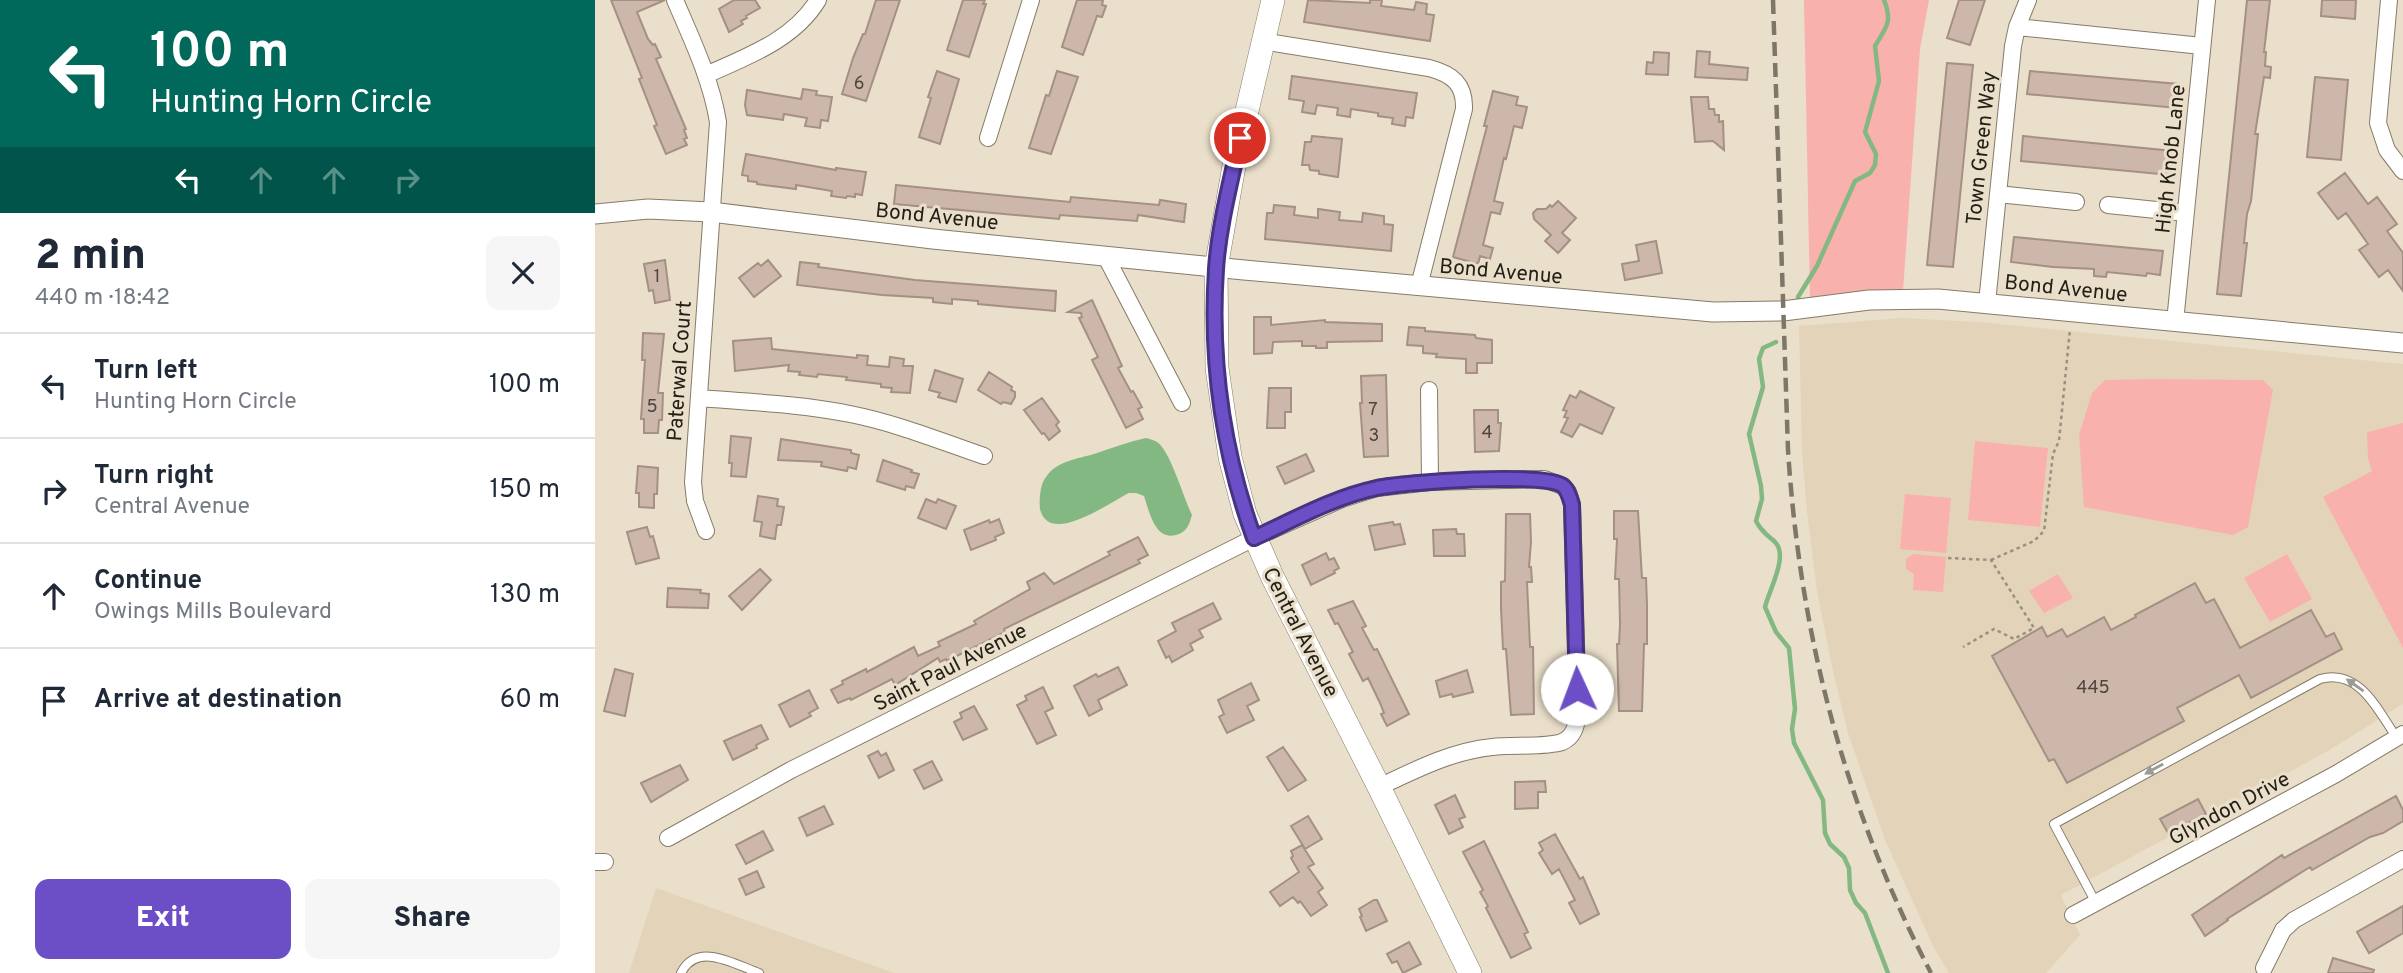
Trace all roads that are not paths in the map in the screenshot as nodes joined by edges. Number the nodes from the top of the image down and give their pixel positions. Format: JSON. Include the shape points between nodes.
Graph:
{"nodes":[{"id":1,"x":675,"y":0,"type":"edge"},
{"id":2,"x":818,"y":0,"type":"edge"},
{"id":3,"x":1031,"y":0,"type":"edge"},
{"id":4,"x":1273,"y":0,"type":"edge"},
{"id":5,"x":2028,"y":0,"type":"edge"},
{"id":6,"x":2207,"y":0,"type":"edge"},
{"id":7,"x":2389,"y":0,"type":"edge"},
{"id":8,"x":2017,"y":27,"type":"junction"},
{"id":9,"x":1262,"y":41,"type":"junction"},
{"id":10,"x":2202,"y":46,"type":"junction"},
{"id":11,"x":706,"y":75,"type":"junction"},
{"id":12,"x":988,"y":138,"type":"dead end"},
{"id":13,"x":2403,"y":171,"type":"edge"},
{"id":14,"x":1997,"y":194,"type":"junction"},
{"id":15,"x":2076,"y":202,"type":"dead end"},
{"id":16,"x":2108,"y":205,"type":"dead end"},
{"id":17,"x":711,"y":212,"type":"junction"},
{"id":18,"x":2185,"y":213,"type":"junction"},
{"id":19,"x":595,"y":214,"type":"edge"},
{"id":20,"x":1106,"y":257,"type":"junction"},
{"id":21,"x":1216,"y":268,"type":"junction"},
{"id":22,"x":1419,"y":286,"type":"junction"},
{"id":23,"x":1987,"y":303,"type":"junction"},
{"id":24,"x":2175,"y":322,"type":"junction"},
{"id":25,"x":2403,"y":343,"type":"edge"},
{"id":26,"x":1429,"y":390,"type":"dead end"},
{"id":27,"x":699,"y":398,"type":"junction"},
{"id":28,"x":1182,"y":403,"type":"dead end"},
{"id":29,"x":984,"y":456,"type":"dead end"},
{"id":30,"x":1430,"y":482,"type":"junction"},
{"id":31,"x":706,"y":531,"type":"dead end"},
{"id":32,"x":1254,"y":538,"type":"junction"},
{"id":33,"x":2401,"y":740,"type":"edge"},
{"id":34,"x":1379,"y":787,"type":"junction"},
{"id":35,"x":668,"y":838,"type":"dead end"},
{"id":36,"x":2403,"y":859,"type":"edge"},
{"id":37,"x":2096,"y":903,"type":"junction"},
{"id":38,"x":2073,"y":915,"type":"dead end"},
{"id":39,"x":2265,"y":968,"type":"dead end"},
{"id":40,"x":681,"y":973,"type":"edge"},
{"id":41,"x":759,"y":973,"type":"edge"},
{"id":42,"x":1469,"y":973,"type":"edge"}],
"edges":[{"from":1,"to":11,"type":"street","name":"Paterwal Court"},
{"from":2,"to":11,"type":"street","via":[[804,21],[790,31]]},
{"from":3,"to":12,"type":"street"},
{"from":4,"to":9,"type":"main road","name":"Central Avenue"},
{"from":5,"to":8,"type":"street","name":"Town Green Way"},
{"from":6,"to":10,"type":"street","name":"High Knob Lane"},
{"from":7,"to":13,"type":"street","via":[[2378,123],[2387,150]]},
{"from":8,"to":10,"type":"street"},
{"from":8,"to":14,"type":"street","name":"Town Green Way"},
{"from":9,"to":21,"type":"main road","name":"Central Avenue"},
{"from":9,"to":22,"type":"street","via":[[1429,68],[1453,77],[1461,87],[1464,108]]},
{"from":10,"to":18,"type":"street","name":"High Knob Lane"},
{"from":11,"to":17,"type":"street","name":"Paterwal Court","via":[[718,122]]},
{"from":14,"to":15,"type":"street"},
{"from":14,"to":23,"type":"street","name":"Town Green Way"},
{"from":16,"to":18,"type":"street"},
{"from":17,"to":19,"type":"street","name":"Bond Avenue","via":[[648,209]]},
{"from":17,"to":20,"type":"street","name":"Bond Avenue"},
{"from":17,"to":27,"type":"street","name":"Paterwal Court"},
{"from":18,"to":24,"type":"street","name":"High Knob Lane"},
{"from":20,"to":21,"type":"street","name":"Bond Avenue"},
{"from":20,"to":28,"type":"street"},
{"from":21,"to":22,"type":"street","name":"Bond Avenue"},
{"from":21,"to":32,"type":"main road","name":"Central Avenue","via":[[1220,396],[1237,484]]},
{"from":22,"to":23,"type":"street","name":"Bond Avenue","via":[[1736,313],[1879,300]]},
{"from":23,"to":24,"type":"street","name":"Bond Avenue"},
{"from":24,"to":25,"type":"street","name":"Bond Avenue"},
{"from":26,"to":30,"type":"street"},
{"from":27,"to":29,"type":"street","via":[[849,414]]},
{"from":27,"to":31,"type":"street","name":"Paterwal Court","via":[[693,482]]},
{"from":30,"to":32,"type":"street","name":"Saint Paul Avenue","via":[[1377,488],[1342,499]]},
{"from":30,"to":34,"type":"street","name":"Saint Paul Avenue","via":[[1544,480],[1568,492],[1573,518],[1578,715],[1576,726],[1560,743],[1460,753]]},
{"from":32,"to":34,"type":"main road","name":"Central Avenue"},
{"from":32,"to":35,"type":"street","name":"Saint Paul Avenue","via":[[791,770]]},
{"from":33,"to":37,"type":"street","name":"Glyndon Drive"},
{"from":33,"to":37,"type":"lane","one_way":true,"via":[[2356,684],[2339,677],[2320,679],[2054,824]]},
{"from":34,"to":42,"type":"main road","name":"Central Avenue"},
{"from":36,"to":39,"type":"street","via":[[2294,920],[2283,930]]},
{"from":37,"to":38,"type":"street","name":"Glyndon Drive"},
{"from":40,"to":41,"type":"lane","via":[[702,955]]}]}
